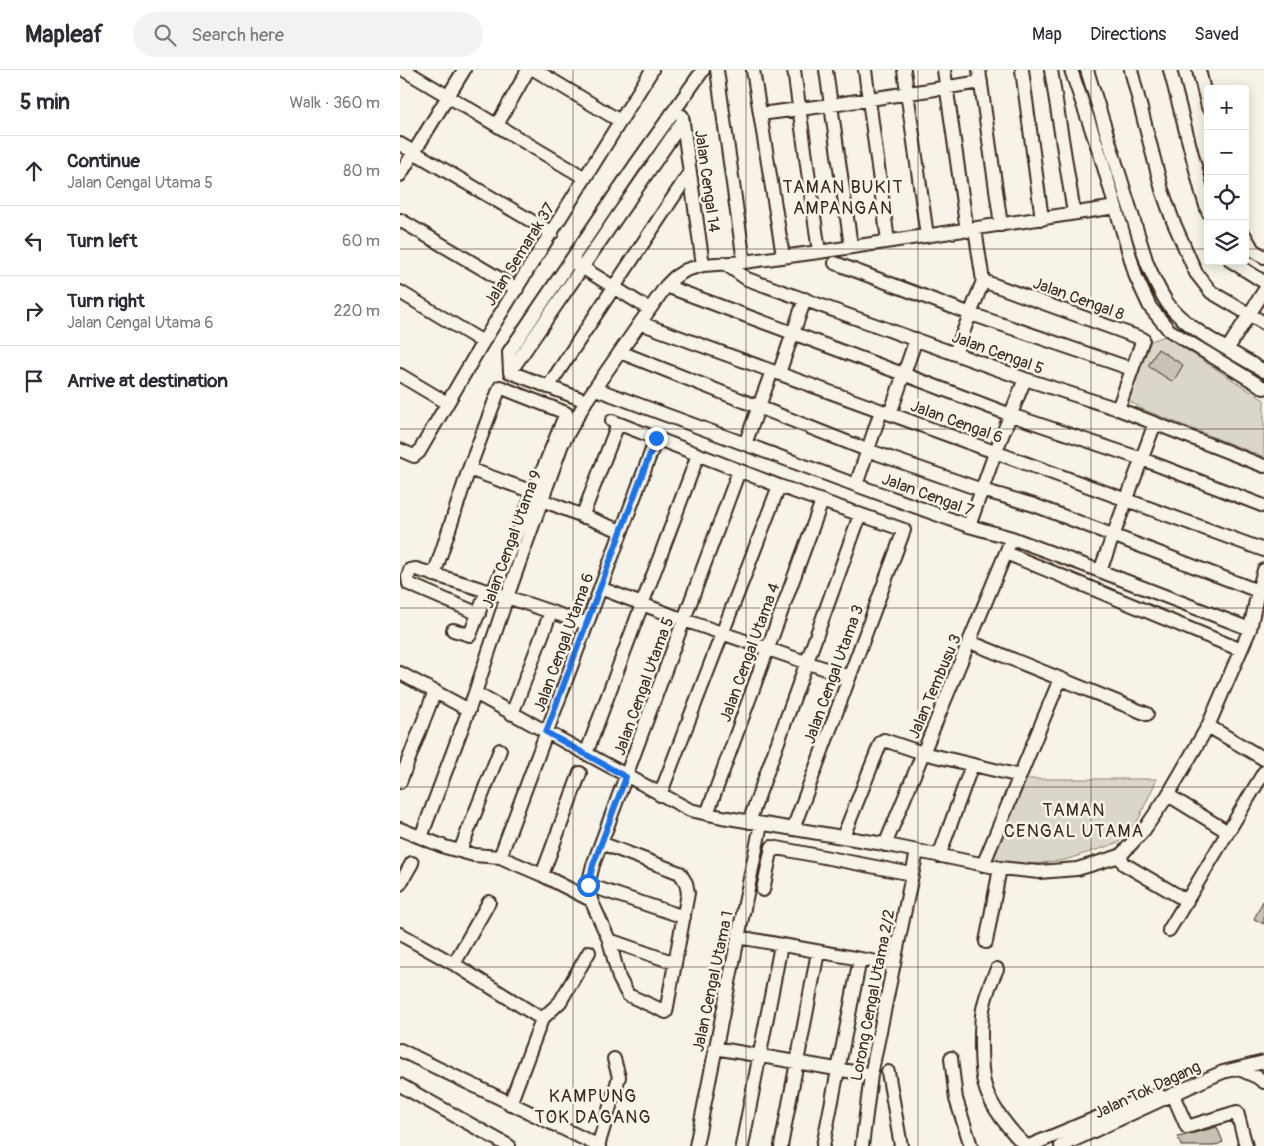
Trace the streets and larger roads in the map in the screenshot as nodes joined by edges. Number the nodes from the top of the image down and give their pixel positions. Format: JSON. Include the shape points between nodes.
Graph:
{"nodes":[{"id":1,"x":404,"y":70,"type":"edge"},
{"id":2,"x":464,"y":70,"type":"edge"},
{"id":3,"x":528,"y":70,"type":"edge"},
{"id":4,"x":535,"y":70,"type":"edge"},
{"id":5,"x":652,"y":70,"type":"edge"},
{"id":6,"x":703,"y":70,"type":"edge"},
{"id":7,"x":717,"y":70,"type":"edge"},
{"id":8,"x":753,"y":70,"type":"edge"},
{"id":9,"x":794,"y":70,"type":"edge"},
{"id":10,"x":826,"y":70,"type":"edge"},
{"id":11,"x":866,"y":70,"type":"edge"},
{"id":12,"x":904,"y":70,"type":"edge"},
{"id":13,"x":944,"y":70,"type":"edge"},
{"id":14,"x":1022,"y":70,"type":"edge"},
{"id":15,"x":1051,"y":70,"type":"edge"},
{"id":16,"x":1070,"y":70,"type":"edge"},
{"id":17,"x":1087,"y":70,"type":"edge"},
{"id":18,"x":1130,"y":70,"type":"edge"},
{"id":19,"x":1170,"y":70,"type":"edge"},
{"id":20,"x":1199,"y":70,"type":"edge"},
{"id":21,"x":980,"y":76,"type":"edge"},
{"id":22,"x":947,"y":87,"type":"junction"},
{"id":23,"x":1204,"y":91,"type":"edge"},
{"id":24,"x":907,"y":93,"type":"junction"},
{"id":25,"x":447,"y":96,"type":"junction"},
{"id":26,"x":869,"y":100,"type":"junction"},
{"id":27,"x":680,"y":102,"type":"junction"},
{"id":28,"x":831,"y":105,"type":"junction"},
{"id":29,"x":799,"y":108,"type":"junction"},
{"id":30,"x":760,"y":114,"type":"junction"},
{"id":31,"x":620,"y":121,"type":"junction"},
{"id":32,"x":683,"y":121,"type":"junction"},
{"id":33,"x":496,"y":125,"type":"junction"},
{"id":34,"x":400,"y":144,"type":"edge"},
{"id":35,"x":414,"y":152,"type":"junction"},
{"id":36,"x":690,"y":172,"type":"junction"},
{"id":37,"x":400,"y":174,"type":"edge"},
{"id":38,"x":585,"y":178,"type":"junction"},
{"id":39,"x":1204,"y":199,"type":"edge"},
{"id":40,"x":1116,"y":207,"type":"junction"},
{"id":41,"x":1074,"y":213,"type":"junction"},
{"id":42,"x":1042,"y":218,"type":"junction"},
{"id":43,"x":400,"y":220,"type":"edge"},
{"id":44,"x":1001,"y":225,"type":"junction"},
{"id":45,"x":971,"y":230,"type":"junction"},
{"id":46,"x":552,"y":233,"type":"junction"},
{"id":47,"x":927,"y":236,"type":"junction"},
{"id":48,"x":888,"y":241,"type":"junction"},
{"id":49,"x":1249,"y":243,"type":"edge"},
{"id":50,"x":851,"y":246,"type":"junction"},
{"id":51,"x":819,"y":252,"type":"junction"},
{"id":52,"x":783,"y":256,"type":"junction"},
{"id":53,"x":1264,"y":257,"type":"edge"},
{"id":54,"x":744,"y":262,"type":"junction"},
{"id":55,"x":724,"y":263,"type":"junction"},
{"id":56,"x":576,"y":264,"type":"junction"},
{"id":57,"x":835,"y":264,"type":"dead end"},
{"id":58,"x":703,"y":265,"type":"junction"},
{"id":59,"x":1237,"y":265,"type":"edge"},
{"id":60,"x":983,"y":281,"type":"junction"},
{"id":61,"x":1264,"y":282,"type":"edge"},
{"id":62,"x":666,"y":286,"type":"junction"},
{"id":63,"x":614,"y":288,"type":"junction"},
{"id":64,"x":517,"y":289,"type":"junction"},
{"id":65,"x":1264,"y":291,"type":"edge"},
{"id":66,"x":400,"y":292,"type":"edge"},
{"id":67,"x":805,"y":299,"type":"junction"},
{"id":68,"x":649,"y":309,"type":"junction"},
{"id":69,"x":971,"y":314,"type":"junction"},
{"id":70,"x":1250,"y":314,"type":"junction"},
{"id":71,"x":640,"y":323,"type":"junction"},
{"id":72,"x":1264,"y":323,"type":"edge"},
{"id":73,"x":792,"y":334,"type":"junction"},
{"id":74,"x":916,"y":339,"type":"junction"},
{"id":75,"x":483,"y":342,"type":"junction"},
{"id":76,"x":1228,"y":348,"type":"junction"},
{"id":77,"x":620,"y":352,"type":"junction"},
{"id":78,"x":955,"y":353,"type":"junction"},
{"id":79,"x":1132,"y":370,"type":"junction"},
{"id":80,"x":1264,"y":371,"type":"edge"},
{"id":81,"x":776,"y":372,"type":"junction"},
{"id":82,"x":400,"y":374,"type":"edge"},
{"id":83,"x":904,"y":374,"type":"junction"},
{"id":84,"x":1025,"y":379,"type":"junction"},
{"id":85,"x":550,"y":387,"type":"junction"},
{"id":86,"x":1264,"y":388,"type":"edge"},
{"id":87,"x":596,"y":389,"type":"junction"},
{"id":88,"x":586,"y":401,"type":"junction"},
{"id":89,"x":447,"y":403,"type":"junction"},
{"id":90,"x":542,"y":403,"type":"junction"},
{"id":91,"x":758,"y":407,"type":"junction"},
{"id":92,"x":1118,"y":409,"type":"junction"},
{"id":93,"x":885,"y":412,"type":"junction"},
{"id":94,"x":1011,"y":416,"type":"junction"},
{"id":95,"x":1155,"y":423,"type":"junction"},
{"id":96,"x":656,"y":438,"type":"junction"},
{"id":97,"x":745,"y":444,"type":"junction"},
{"id":98,"x":400,"y":450,"type":"edge"},
{"id":99,"x":867,"y":450,"type":"junction"},
{"id":100,"x":995,"y":453,"type":"junction"},
{"id":101,"x":698,"y":455,"type":"junction"},
{"id":102,"x":1142,"y":459,"type":"junction"},
{"id":103,"x":1264,"y":466,"type":"edge"},
{"id":104,"x":469,"y":469,"type":"junction"},
{"id":105,"x":739,"y":471,"type":"junction"},
{"id":106,"x":856,"y":485,"type":"junction"},
{"id":107,"x":779,"y":486,"type":"junction"},
{"id":108,"x":982,"y":490,"type":"junction"},
{"id":109,"x":538,"y":496,"type":"junction"},
{"id":110,"x":1127,"y":499,"type":"junction"},
{"id":111,"x":822,"y":501,"type":"junction"},
{"id":112,"x":1264,"y":506,"type":"edge"},
{"id":113,"x":860,"y":515,"type":"junction"},
{"id":114,"x":582,"y":517,"type":"junction"},
{"id":115,"x":969,"y":526,"type":"junction"},
{"id":116,"x":621,"y":531,"type":"junction"},
{"id":117,"x":1113,"y":535,"type":"junction"},
{"id":118,"x":1012,"y":538,"type":"junction"},
{"id":119,"x":1264,"y":550,"type":"edge"},
{"id":120,"x":1006,"y":553,"type":"junction"},
{"id":121,"x":1264,"y":570,"type":"edge"},
{"id":122,"x":1100,"y":571,"type":"junction"},
{"id":123,"x":434,"y":575,"type":"junction"},
{"id":124,"x":600,"y":588,"type":"junction"},
{"id":125,"x":1258,"y":591,"type":"junction"},
{"id":126,"x":490,"y":592,"type":"junction"},
{"id":127,"x":507,"y":597,"type":"junction"},
{"id":128,"x":642,"y":604,"type":"junction"},
{"id":129,"x":551,"y":612,"type":"junction"},
{"id":130,"x":479,"y":614,"type":"junction"},
{"id":131,"x":684,"y":620,"type":"junction"},
{"id":132,"x":587,"y":624,"type":"junction"},
{"id":133,"x":1250,"y":629,"type":"junction"},
{"id":134,"x":453,"y":630,"type":"dead end"},
{"id":135,"x":722,"y":634,"type":"junction"},
{"id":136,"x":970,"y":642,"type":"junction"},
{"id":137,"x":767,"y":650,"type":"junction"},
{"id":138,"x":1241,"y":650,"type":"junction"},
{"id":139,"x":806,"y":663,"type":"junction"},
{"id":140,"x":400,"y":673,"type":"edge"},
{"id":141,"x":850,"y":677,"type":"junction"},
{"id":142,"x":1060,"y":679,"type":"junction"},
{"id":143,"x":435,"y":691,"type":"junction"},
{"id":144,"x":475,"y":693,"type":"junction"},
{"id":145,"x":469,"y":710,"type":"junction"},
{"id":146,"x":512,"y":714,"type":"junction"},
{"id":147,"x":1148,"y":714,"type":"dead end"},
{"id":148,"x":1208,"y":726,"type":"junction"},
{"id":149,"x":546,"y":732,"type":"junction"},
{"id":150,"x":500,"y":750,"type":"dead end"},
{"id":151,"x":923,"y":753,"type":"junction"},
{"id":152,"x":586,"y":754,"type":"junction"},
{"id":153,"x":1264,"y":759,"type":"edge"},
{"id":154,"x":972,"y":765,"type":"junction"},
{"id":155,"x":1264,"y":772,"type":"edge"},
{"id":156,"x":580,"y":773,"type":"dead end"},
{"id":157,"x":1020,"y":776,"type":"junction"},
{"id":158,"x":626,"y":777,"type":"junction"},
{"id":159,"x":400,"y":782,"type":"edge"},
{"id":160,"x":660,"y":795,"type":"junction"},
{"id":161,"x":1168,"y":795,"type":"junction"},
{"id":162,"x":707,"y":814,"type":"junction"},
{"id":163,"x":755,"y":823,"type":"junction"},
{"id":164,"x":400,"y":829,"type":"edge"},
{"id":165,"x":793,"y":829,"type":"junction"},
{"id":166,"x":1228,"y":832,"type":"junction"},
{"id":167,"x":421,"y":837,"type":"junction"},
{"id":168,"x":843,"y":837,"type":"junction"},
{"id":169,"x":601,"y":843,"type":"junction"},
{"id":170,"x":885,"y":845,"type":"junction"},
{"id":171,"x":460,"y":851,"type":"junction"},
{"id":172,"x":917,"y":851,"type":"junction"},
{"id":173,"x":939,"y":856,"type":"junction"},
{"id":174,"x":1120,"y":856,"type":"junction"},
{"id":175,"x":500,"y":857,"type":"junction"},
{"id":176,"x":412,"y":863,"type":"dead end"},
{"id":177,"x":983,"y":865,"type":"junction"},
{"id":178,"x":1000,"y":868,"type":"junction"},
{"id":179,"x":912,"y":874,"type":"junction"},
{"id":180,"x":542,"y":876,"type":"junction"},
{"id":181,"x":400,"y":884,"type":"edge"},
{"id":182,"x":588,"y":885,"type":"junction"},
{"id":183,"x":763,"y":890,"type":"dead end"},
{"id":184,"x":591,"y":900,"type":"junction"},
{"id":185,"x":1187,"y":901,"type":"junction"},
{"id":186,"x":489,"y":902,"type":"dead end"},
{"id":187,"x":684,"y":918,"type":"junction"},
{"id":188,"x":1169,"y":930,"type":"dead end"},
{"id":189,"x":400,"y":934,"type":"edge"},
{"id":190,"x":738,"y":937,"type":"junction"},
{"id":191,"x":609,"y":940,"type":"junction"},
{"id":192,"x":986,"y":942,"type":"dead end"},
{"id":193,"x":781,"y":945,"type":"junction"},
{"id":194,"x":588,"y":952,"type":"dead end"},
{"id":195,"x":818,"y":952,"type":"junction"},
{"id":196,"x":860,"y":959,"type":"junction"},
{"id":197,"x":675,"y":963,"type":"junction"},
{"id":198,"x":454,"y":964,"type":"junction"},
{"id":199,"x":894,"y":965,"type":"junction"},
{"id":200,"x":998,"y":968,"type":"dead end"},
{"id":201,"x":542,"y":1019,"type":"junction"},
{"id":202,"x":715,"y":1048,"type":"junction"},
{"id":203,"x":400,"y":1050,"type":"edge"},
{"id":204,"x":759,"y":1055,"type":"junction"},
{"id":205,"x":1264,"y":1055,"type":"edge"},
{"id":206,"x":951,"y":1058,"type":"dead end"},
{"id":207,"x":614,"y":1059,"type":"dead end"},
{"id":208,"x":797,"y":1062,"type":"junction"},
{"id":209,"x":1264,"y":1062,"type":"edge"},
{"id":210,"x":1244,"y":1068,"type":"junction"},
{"id":211,"x":838,"y":1069,"type":"junction"},
{"id":212,"x":1264,"y":1071,"type":"edge"},
{"id":213,"x":888,"y":1072,"type":"dead end"},
{"id":214,"x":872,"y":1075,"type":"junction"},
{"id":215,"x":1264,"y":1082,"type":"edge"},
{"id":216,"x":400,"y":1085,"type":"edge"},
{"id":217,"x":1173,"y":1095,"type":"junction"},
{"id":218,"x":510,"y":1104,"type":"junction"},
{"id":219,"x":1077,"y":1143,"type":"edge"},
{"id":220,"x":509,"y":1146,"type":"edge"},
{"id":221,"x":598,"y":1146,"type":"edge"},
{"id":222,"x":696,"y":1146,"type":"edge"},
{"id":223,"x":742,"y":1146,"type":"edge"},
{"id":224,"x":781,"y":1146,"type":"edge"},
{"id":225,"x":823,"y":1146,"type":"edge"},
{"id":226,"x":862,"y":1146,"type":"edge"},
{"id":227,"x":901,"y":1146,"type":"edge"},
{"id":228,"x":971,"y":1146,"type":"edge"},
{"id":229,"x":1028,"y":1146,"type":"edge"},
{"id":230,"x":1061,"y":1146,"type":"edge"},
{"id":231,"x":1246,"y":1146,"type":"edge"}],
"edges":[{"from":1,"to":25,"type":"street"},
{"from":2,"to":25,"type":"street"},
{"from":3,"to":33,"type":"street"},
{"from":4,"to":31,"type":"street"},
{"from":5,"to":31,"type":"street","name":"Jalan Semarak 37"},
{"from":6,"to":27,"type":"street"},
{"from":7,"to":54,"type":"street"},
{"from":8,"to":30,"type":"street"},
{"from":9,"to":29,"type":"street"},
{"from":10,"to":28,"type":"street"},
{"from":11,"to":26,"type":"street"},
{"from":12,"to":24,"type":"street"},
{"from":13,"to":22,"type":"street"},
{"from":14,"to":42,"type":"street"},
{"from":15,"to":41,"type":"street"},
{"from":16,"to":40,"type":"street"},
{"from":17,"to":76,"type":"street","via":[[1147,263],[1158,286],[1183,320]]},
{"from":18,"to":70,"type":"street","via":[[1162,190],[1196,273],[1211,292]]},
{"from":19,"to":39,"type":"street"},
{"from":20,"to":23,"type":"street"},
{"from":21,"to":22,"type":"street"},
{"from":21,"to":44,"type":"street"},
{"from":22,"to":24,"type":"street"},
{"from":22,"to":45,"type":"street"},
{"from":24,"to":26,"type":"street"},
{"from":24,"to":47,"type":"street"},
{"from":25,"to":33,"type":"street"},
{"from":25,"to":35,"type":"street"},
{"from":26,"to":28,"type":"street"},
{"from":26,"to":48,"type":"street"},
{"from":27,"to":32,"type":"street","name":"Jalan Cengal 14"},
{"from":27,"to":56,"type":"street"},
{"from":28,"to":29,"type":"street"},
{"from":28,"to":50,"type":"street"},
{"from":29,"to":30,"type":"street"},
{"from":29,"to":51,"type":"street"},
{"from":30,"to":52,"type":"street"},
{"from":31,"to":38,"type":"street","name":"Jalan Semarak 37"},
{"from":32,"to":36,"type":"street","name":"Jalan Cengal 14"},
{"from":32,"to":56,"type":"street"},
{"from":33,"to":38,"type":"street"},
{"from":34,"to":35,"type":"street"},
{"from":35,"to":37,"type":"street"},
{"from":35,"to":46,"type":"street"},
{"from":36,"to":58,"type":"street","name":"Jalan Cengal 14"},
{"from":36,"to":63,"type":"street"},
{"from":38,"to":46,"type":"street","name":"Jalan Semarak 37"},
{"from":40,"to":41,"type":"street","name":"Jalan Cengal Utama 9"},
{"from":40,"to":86,"type":"street","via":[[1136,277],[1150,307],[1169,330]]},
{"from":41,"to":42,"type":"street","name":"Jalan Cengal Utama 9"},
{"from":42,"to":44,"type":"street","name":"Jalan Cengal Utama 9"},
{"from":43,"to":64,"type":"street"},
{"from":44,"to":45,"type":"street","name":"Jalan Cengal Utama 9"},
{"from":45,"to":47,"type":"street","name":"Jalan Cengal Utama 9"},
{"from":45,"to":60,"type":"street"},
{"from":46,"to":64,"type":"street","name":"Jalan Semarak 37"},
{"from":47,"to":48,"type":"street","name":"Jalan Cengal Utama 9"},
{"from":48,"to":50,"type":"street","name":"Jalan Cengal Utama 9"},
{"from":49,"to":53,"type":"street"},
{"from":50,"to":51,"type":"street","name":"Jalan Cengal Utama 9"},
{"from":51,"to":52,"type":"street","name":"Jalan Cengal Utama 9"},
{"from":52,"to":54,"type":"street","name":"Jalan Cengal Utama 9"},
{"from":54,"to":55,"type":"street","name":"Jalan Cengal Utama 9"},
{"from":55,"to":58,"type":"street","name":"Jalan Cengal Utama 9"},
{"from":55,"to":67,"type":"street","name":"Jalan Cengal 5","via":[[747,279]]},
{"from":56,"to":63,"type":"street"},
{"from":56,"to":85,"type":"street","via":[[509,352],[510,372]]},
{"from":57,"to":69,"type":"street"},
{"from":58,"to":62,"type":"street","name":"Jalan Cengal Utama 9","via":[[686,270]]},
{"from":59,"to":61,"type":"street"},
{"from":60,"to":69,"type":"street"},
{"from":60,"to":79,"type":"street","name":"Jalan Cengal 8","via":[[1143,339]]},
{"from":62,"to":68,"type":"street","name":"Jalan Cengal Utama 9"},
{"from":62,"to":73,"type":"street"},
{"from":63,"to":68,"type":"street"},
{"from":63,"to":85,"type":"street"},
{"from":64,"to":75,"type":"street","name":"Jalan Semarak 37"},
{"from":65,"to":70,"type":"street"},
{"from":66,"to":75,"type":"street"},
{"from":67,"to":73,"type":"street"},
{"from":67,"to":74,"type":"street","name":"Jalan Cengal 5"},
{"from":68,"to":71,"type":"street","name":"Jalan Cengal Utama 9"},
{"from":69,"to":78,"type":"street"},
{"from":69,"to":79,"type":"street"},
{"from":70,"to":72,"type":"street"},
{"from":70,"to":76,"type":"street"},
{"from":71,"to":77,"type":"street","name":"Jalan Cengal Utama 9"},
{"from":71,"to":81,"type":"street","name":"Jalan Cengal 6"},
{"from":73,"to":81,"type":"street"},
{"from":73,"to":83,"type":"street"},
{"from":74,"to":78,"type":"street","name":"Jalan Cengal 5"},
{"from":74,"to":83,"type":"street"},
{"from":75,"to":89,"type":"street","name":"Jalan Semarak 37"},
{"from":76,"to":80,"type":"street"},
{"from":77,"to":87,"type":"street","name":"Jalan Cengal Utama 9"},
{"from":77,"to":91,"type":"street"},
{"from":78,"to":84,"type":"street","name":"Jalan Cengal 5"},
{"from":79,"to":92,"type":"street","name":"Jalan Cengal 8"},
{"from":81,"to":91,"type":"street"},
{"from":81,"to":93,"type":"street","name":"Jalan Cengal 6"},
{"from":82,"to":89,"type":"street"},
{"from":83,"to":93,"type":"street"},
{"from":83,"to":94,"type":"street"},
{"from":84,"to":92,"type":"street","name":"Jalan Cengal 5"},
{"from":84,"to":94,"type":"street"},
{"from":85,"to":88,"type":"street"},
{"from":85,"to":90,"type":"street"},
{"from":87,"to":88,"type":"street","name":"Jalan Cengal Utama 9"},
{"from":87,"to":97,"type":"street","name":"Jalan Cengal 7"},
{"from":88,"to":109,"type":"street","name":"Jalan Cengal Utama 9"},
{"from":89,"to":98,"type":"street","name":"Jalan Semarak 37","via":[[419,452],[414,456]]},
{"from":90,"to":104,"type":"street","via":[[500,387]]},
{"from":90,"to":109,"type":"street","via":[[566,413]]},
{"from":91,"to":97,"type":"street"},
{"from":91,"to":99,"type":"street"},
{"from":92,"to":95,"type":"street","name":"Jalan Cengal 5"},
{"from":93,"to":99,"type":"street"},
{"from":93,"to":100,"type":"street","name":"Jalan Cengal 6"},
{"from":94,"to":100,"type":"street"},
{"from":94,"to":102,"type":"street"},
{"from":95,"to":102,"type":"street"},
{"from":95,"to":103,"type":"street","name":"Jalan Cengal 5"},
{"from":96,"to":101,"type":"street"},
{"from":96,"to":114,"type":"street","via":[[615,423]]},
{"from":96,"to":116,"type":"street","name":"Jalan Cengal Utama 6"},
{"from":97,"to":106,"type":"street","name":"Jalan Cengal 7"},
{"from":99,"to":106,"type":"street"},
{"from":99,"to":108,"type":"street"},
{"from":100,"to":108,"type":"street"},
{"from":100,"to":110,"type":"street","name":"Jalan Cengal 6"},
{"from":101,"to":105,"type":"street"},
{"from":101,"to":128,"type":"street"},
{"from":102,"to":110,"type":"street"},
{"from":102,"to":112,"type":"street"},
{"from":104,"to":109,"type":"street"},
{"from":104,"to":123,"type":"street"},
{"from":105,"to":107,"type":"street"},
{"from":105,"to":131,"type":"street","name":"Jalan Cengal Utama 5"},
{"from":106,"to":115,"type":"street","name":"Jalan Cengal 7"},
{"from":107,"to":111,"type":"street"},
{"from":107,"to":135,"type":"street"},
{"from":108,"to":115,"type":"street"},
{"from":108,"to":117,"type":"street","via":[[1034,505]]},
{"from":109,"to":114,"type":"street"},
{"from":109,"to":126,"type":"street"},
{"from":109,"to":127,"type":"street","name":"Jalan Cengal Utama 9"},
{"from":110,"to":117,"type":"street"},
{"from":110,"to":119,"type":"street","name":"Jalan Cengal 6"},
{"from":111,"to":113,"type":"street"},
{"from":111,"to":137,"type":"street","name":"Jalan Cengal Utama 4"},
{"from":113,"to":139,"type":"street","name":"Jalan Cengal Utama 1"},
{"from":113,"to":141,"type":"street","name":"Jalan Cengal Utama 3","via":[[904,530]]},
{"from":114,"to":116,"type":"street"},
{"from":115,"to":118,"type":"street","name":"Jalan Cengal 7"},
{"from":116,"to":124,"type":"street","name":"Jalan Cengal Utama 6"},
{"from":117,"to":122,"type":"street"},
{"from":117,"to":125,"type":"street"},
{"from":118,"to":120,"type":"street","name":"Jalan Tembusu 3"},
{"from":118,"to":122,"type":"street","name":"Jalan Cengal 7"},
{"from":120,"to":136,"type":"street","name":"Jalan Tembusu 3"},
{"from":120,"to":138,"type":"street"},
{"from":121,"to":125,"type":"street"},
{"from":122,"to":133,"type":"street","name":"Jalan Cengal 7"},
{"from":123,"to":126,"type":"street"},
{"from":123,"to":130,"type":"street","via":[[410,570],[409,584]]},
{"from":124,"to":128,"type":"street"},
{"from":124,"to":132,"type":"street","name":"Jalan Cengal Utama 6"},
{"from":125,"to":133,"type":"street"},
{"from":126,"to":127,"type":"street"},
{"from":126,"to":130,"type":"street"},
{"from":127,"to":129,"type":"street"},
{"from":127,"to":144,"type":"street","name":"Jalan Cengal Utama 9"},
{"from":128,"to":131,"type":"street"},
{"from":128,"to":152,"type":"street"},
{"from":129,"to":132,"type":"street"},
{"from":129,"to":146,"type":"street"},
{"from":130,"to":134,"type":"street","via":[[470,635]]},
{"from":131,"to":135,"type":"street"},
{"from":131,"to":158,"type":"street","name":"Jalan Cengal Utama 5"},
{"from":132,"to":149,"type":"street","name":"Jalan Cengal Utama 6"},
{"from":133,"to":138,"type":"street"},
{"from":135,"to":137,"type":"street"},
{"from":135,"to":160,"type":"street"},
{"from":136,"to":142,"type":"street"},
{"from":136,"to":151,"type":"street","name":"Jalan Tembusu 3"},
{"from":137,"to":139,"type":"street"},
{"from":137,"to":162,"type":"street","name":"Jalan Cengal Utama 4"},
{"from":138,"to":148,"type":"street"},
{"from":139,"to":141,"type":"street"},
{"from":139,"to":163,"type":"street","name":"Jalan Cengal Utama 1"},
{"from":140,"to":143,"type":"street"},
{"from":141,"to":165,"type":"street","name":"Jalan Cengal Utama 3"},
{"from":142,"to":147,"type":"street"},
{"from":142,"to":157,"type":"street"},
{"from":143,"to":145,"type":"street"},
{"from":143,"to":159,"type":"street"},
{"from":144,"to":145,"type":"street","name":"Jalan Cengal Utama 9"},
{"from":144,"to":146,"type":"street"},
{"from":145,"to":167,"type":"street","name":"Jalan Cengal Utama 9"},
{"from":146,"to":149,"type":"street"},
{"from":148,"to":153,"type":"street"},
{"from":148,"to":161,"type":"street"},
{"from":149,"to":152,"type":"street"},
{"from":149,"to":175,"type":"street","name":"Jalan Cengal Utama 6"},
{"from":150,"to":171,"type":"street"},
{"from":151,"to":154,"type":"street"},
{"from":151,"to":168,"type":"street","via":[[890,741],[881,742]]},
{"from":151,"to":170,"type":"street","name":"Jalan Tembusu 3"},
{"from":152,"to":158,"type":"street"},
{"from":154,"to":157,"type":"street"},
{"from":154,"to":173,"type":"street"},
{"from":155,"to":166,"type":"street"},
{"from":156,"to":180,"type":"street"},
{"from":157,"to":177,"type":"street"},
{"from":158,"to":160,"type":"street"},
{"from":158,"to":169,"type":"street","name":"Jalan Cengal Utama 5"},
{"from":160,"to":162,"type":"street","via":[[690,810]]},
{"from":161,"to":166,"type":"street"},
{"from":161,"to":174,"type":"street","via":[[1144,830]]},
{"from":162,"to":163,"type":"street"},
{"from":163,"to":165,"type":"street"},
{"from":163,"to":190,"type":"street","name":"Jalan Cengal Utama 1"},
{"from":164,"to":167,"type":"street"},
{"from":165,"to":168,"type":"street"},
{"from":166,"to":185,"type":"street"},
{"from":167,"to":171,"type":"street"},
{"from":168,"to":170,"type":"street"},
{"from":169,"to":182,"type":"street","name":"Jalan Cengal Utama 5"},
{"from":169,"to":187,"type":"street","via":[[680,873],[688,893]]},
{"from":170,"to":172,"type":"street"},
{"from":171,"to":175,"type":"street"},
{"from":172,"to":173,"type":"street"},
{"from":172,"to":179,"type":"street","name":"Lorong Cengal Utama 2/2"},
{"from":173,"to":177,"type":"street"},
{"from":174,"to":178,"type":"street","via":[[1078,868],[1039,872]]},
{"from":174,"to":185,"type":"street","via":[[1124,864]]},
{"from":175,"to":180,"type":"street"},
{"from":176,"to":181,"type":"street"},
{"from":177,"to":178,"type":"street"},
{"from":178,"to":192,"type":"street"},
{"from":179,"to":183,"type":"street","via":[[772,847]]},
{"from":179,"to":199,"type":"street","name":"Lorong Cengal Utama 2/2"},
{"from":180,"to":184,"type":"street"},
{"from":182,"to":184,"type":"street","name":"Jalan Cengal Utama 5"},
{"from":182,"to":187,"type":"street"},
{"from":184,"to":191,"type":"street","name":"Jalan Cengal Utama 5"},
{"from":185,"to":188,"type":"street"},
{"from":186,"to":198,"type":"street"},
{"from":187,"to":197,"type":"street"},
{"from":189,"to":198,"type":"street"},
{"from":190,"to":193,"type":"street"},
{"from":190,"to":202,"type":"street","name":"Jalan Cengal Utama 1"},
{"from":191,"to":197,"type":"street"},
{"from":191,"to":197,"type":"street","name":"Jalan Cengal Utama 5","via":[[619,978],[628,995],[666,1012]]},
{"from":193,"to":195,"type":"street"},
{"from":193,"to":204,"type":"street"},
{"from":194,"to":201,"type":"street","via":[[560,1002]]},
{"from":195,"to":196,"type":"street"},
{"from":195,"to":208,"type":"street"},
{"from":196,"to":199,"type":"street"},
{"from":196,"to":211,"type":"street"},
{"from":198,"to":201,"type":"street"},
{"from":199,"to":214,"type":"street","name":"Lorong Cengal Utama 2/2"},
{"from":200,"to":229,"type":"street","via":[[983,1010],[982,1070],[985,1087],[998,1112],[1013,1134]]},
{"from":201,"to":218,"type":"street"},
{"from":202,"to":204,"type":"street"},
{"from":202,"to":222,"type":"street","name":"Jalan Cengal Utama 1"},
{"from":203,"to":218,"type":"street"},
{"from":204,"to":208,"type":"street"},
{"from":204,"to":223,"type":"street"},
{"from":205,"to":210,"type":"street"},
{"from":206,"to":228,"type":"street","via":[[956,1099]]},
{"from":207,"to":221,"type":"street","via":[[620,1077]]},
{"from":208,"to":211,"type":"street"},
{"from":208,"to":224,"type":"street"},
{"from":209,"to":210,"type":"street","name":"Jalan Tok Dagang"},
{"from":210,"to":212,"type":"street","name":"Jalan Tok Dagang"},
{"from":210,"to":215,"type":"street"},
{"from":210,"to":217,"type":"street","name":"Jalan Tok Dagang","via":[[1223,1072]]},
{"from":211,"to":214,"type":"street"},
{"from":211,"to":225,"type":"street"},
{"from":213,"to":227,"type":"street"},
{"from":214,"to":226,"type":"street","name":"Lorong Cengal Utama 2/2"},
{"from":216,"to":220,"type":"street"},
{"from":217,"to":219,"type":"street","name":"Jalan Tok Dagang"},
{"from":217,"to":229,"type":"street","via":[[1137,1100]]},
{"from":217,"to":231,"type":"street","via":[[1186,1127],[1237,1112]]},
{"from":218,"to":221,"type":"street"},
{"from":219,"to":230,"type":"street","name":"Jalan Tok Dagang"}]}
